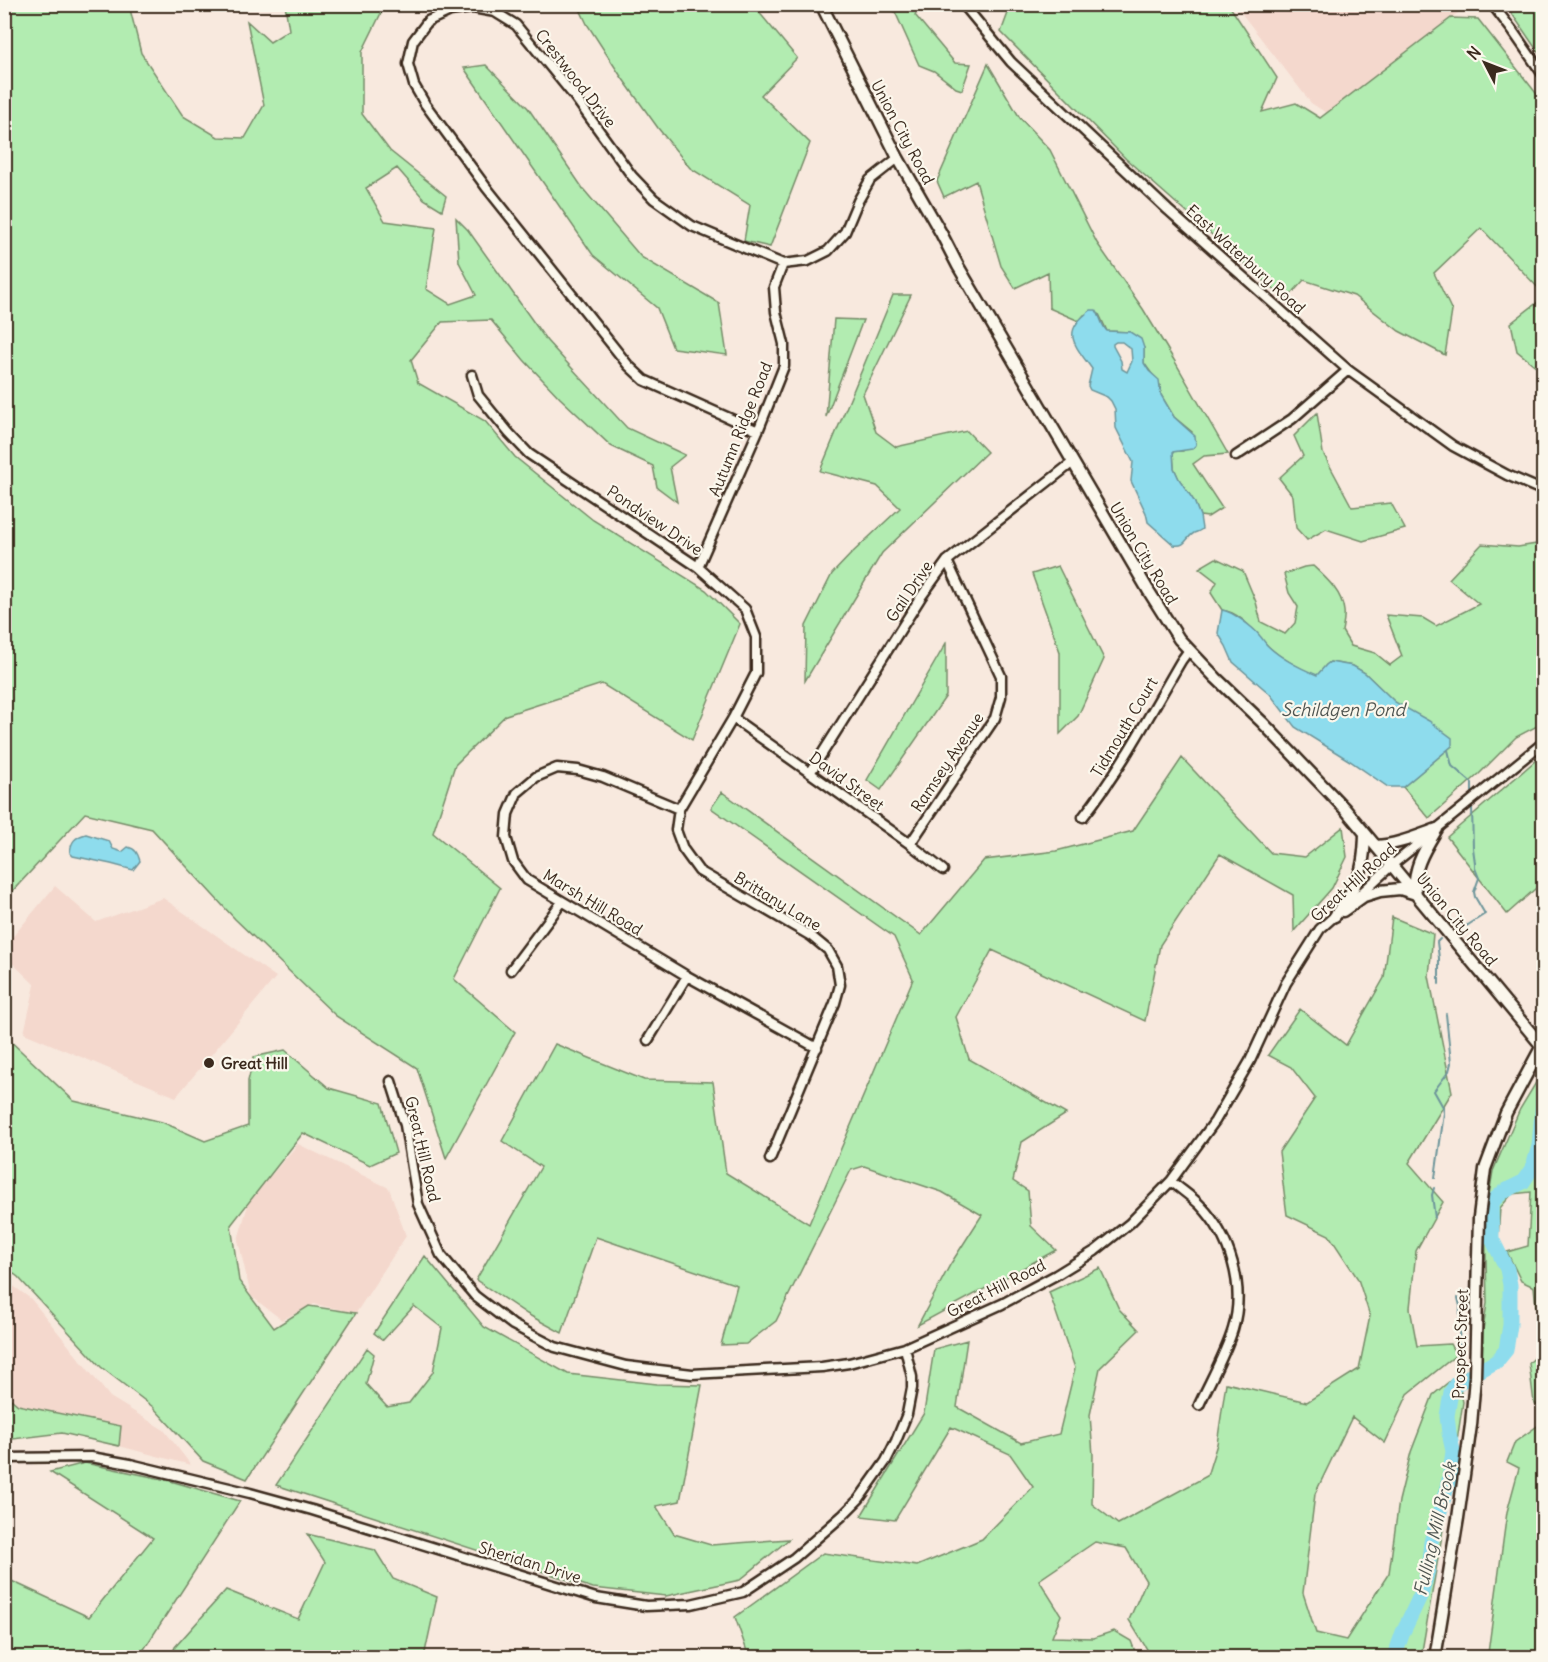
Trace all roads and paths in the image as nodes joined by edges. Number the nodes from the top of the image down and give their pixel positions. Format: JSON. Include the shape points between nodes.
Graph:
{"nodes":[{"id":1,"x":821,"y":4,"type":"edge"},
{"id":2,"x":963,"y":4,"type":"edge"},
{"id":3,"x":1492,"y":4,"type":"edge"},
{"id":4,"x":1544,"y":76,"type":"edge"},
{"id":5,"x":898,"y":158,"type":"junction"},
{"id":6,"x":783,"y":264,"type":"junction"},
{"id":7,"x":1348,"y":370,"type":"junction"},
{"id":8,"x":472,"y":375,"type":"dead end"},
{"id":9,"x":758,"y":430,"type":"junction"},
{"id":10,"x":1236,"y":456,"type":"dead end"},
{"id":11,"x":1073,"y":462,"type":"junction"},
{"id":12,"x":1544,"y":491,"type":"edge"},
{"id":13,"x":948,"y":561,"type":"junction"},
{"id":14,"x":698,"y":567,"type":"junction"},
{"id":15,"x":1190,"y":650,"type":"junction"},
{"id":16,"x":733,"y":718,"type":"junction"},
{"id":17,"x":1544,"y":742,"type":"edge"},
{"id":18,"x":810,"y":773,"type":"junction"},
{"id":19,"x":679,"y":809,"type":"junction"},
{"id":20,"x":1083,"y":817,"type":"dead end"},
{"id":21,"x":1437,"y":829,"type":"junction"},
{"id":22,"x":1365,"y":834,"type":"junction"},
{"id":23,"x":910,"y":844,"type":"junction"},
{"id":24,"x":1376,"y":846,"type":"junction"},
{"id":25,"x":1392,"y":865,"type":"junction"},
{"id":26,"x":942,"y":870,"type":"dead end"},
{"id":27,"x":1416,"y":894,"type":"junction"},
{"id":28,"x":562,"y":902,"type":"junction"},
{"id":29,"x":1335,"y":916,"type":"junction"},
{"id":30,"x":511,"y":970,"type":"dead end"},
{"id":31,"x":687,"y":976,"type":"junction"},
{"id":32,"x":648,"y":1040,"type":"dead end"},
{"id":33,"x":1542,"y":1043,"type":"edge"},
{"id":34,"x":816,"y":1048,"type":"junction"},
{"id":35,"x":391,"y":1081,"type":"dead end"},
{"id":36,"x":770,"y":1160,"type":"dead end"},
{"id":37,"x":1171,"y":1181,"type":"junction"},
{"id":38,"x":905,"y":1348,"type":"junction"},
{"id":39,"x":1199,"y":1405,"type":"dead end"},
{"id":40,"x":4,"y":1458,"type":"edge"},
{"id":41,"x":1435,"y":1658,"type":"edge"}],
"edges":[{"from":1,"to":5,"type":"main road","name":"Union City Road"},
{"from":2,"to":7,"type":"street","name":"East Waterbury Road","via":[[1011,62],[1168,210]]},
{"from":3,"to":4,"type":"street"},
{"from":5,"to":6,"type":"street","via":[[870,180],[845,232],[828,251],[808,261]]},
{"from":5,"to":11,"type":"main road","name":"Union City Road"},
{"from":6,"to":9,"type":"street","name":"Autumn Ridge Road","via":[[774,287],[784,366]]},
{"from":6,"to":9,"type":"street","name":"Crestwood Drive","via":[[692,226],[654,200],[516,25],[495,12],[473,8],[450,11],[428,21],[413,41],[408,64],[425,104],[628,365],[644,380]]},
{"from":7,"to":10,"type":"street","via":[[1292,419]]},
{"from":7,"to":12,"type":"street","name":"East Waterbury Road","via":[[1453,446]]},
{"from":8,"to":14,"type":"street","name":"Pondview Drive","via":[[478,394],[530,454]]},
{"from":9,"to":14,"type":"street","name":"Autumn Ridge Road"},
{"from":11,"to":13,"type":"street","name":"Gail Drive"},
{"from":11,"to":15,"type":"main road","name":"Union City Road","via":[[1148,590]]},
{"from":13,"to":18,"type":"street","name":"Gail Drive"},
{"from":13,"to":23,"type":"street","name":"Ramsey Avenue","via":[[1001,676],[1001,697],[995,718]]},
{"from":14,"to":16,"type":"street","name":"Pondview Drive","via":[[745,609],[756,637],[756,673]]},
{"from":15,"to":20,"type":"street","name":"Tidmouth Court"},
{"from":15,"to":22,"type":"main road","name":"Union City Road","via":[[1313,774]]},
{"from":16,"to":18,"type":"street","name":"David Street"},
{"from":16,"to":19,"type":"street"},
{"from":17,"to":21,"type":"street","name":"Great Hill Road"},
{"from":18,"to":23,"type":"street","name":"David Street"},
{"from":19,"to":28,"type":"street","name":"Marsh Hill Road","via":[[578,770],[557,768],[536,777],[518,793],[508,814],[506,837],[513,861],[527,880]]},
{"from":19,"to":34,"type":"street","name":"Brittany Lane","via":[[676,830],[683,849],[699,871],[811,936],[828,950],[837,966],[840,985]]},
{"from":21,"to":24,"type":"main road"},
{"from":21,"to":25,"type":"street","name":"Great Hill Road"},
{"from":21,"to":27,"type":"main road","via":[[1415,872]]},
{"from":22,"to":24,"type":"main road","name":"Union City Road"},
{"from":22,"to":29,"type":"main road","via":[[1360,878]]},
{"from":23,"to":26,"type":"street","name":"David Street"},
{"from":24,"to":25,"type":"main road","name":"Union City Road"},
{"from":25,"to":27,"type":"main road","name":"Union City Road"},
{"from":25,"to":29,"type":"street","name":"Great Hill Road"},
{"from":27,"to":29,"type":"main road","via":[[1400,889],[1380,891],[1364,896]]},
{"from":27,"to":33,"type":"main road","name":"Union City Road"},
{"from":28,"to":30,"type":"street"},
{"from":28,"to":31,"type":"street","name":"Marsh Hill Road"},
{"from":29,"to":37,"type":"street","name":"Great Hill Road","via":[[1320,929],[1286,983],[1241,1078]]},
{"from":31,"to":32,"type":"street"},
{"from":31,"to":34,"type":"street","name":"Marsh Hill Road"},
{"from":33,"to":41,"type":"main road","name":"Prospect Street","via":[[1506,1113],[1485,1169],[1467,1456]]},
{"from":34,"to":36,"type":"street","name":"Brittany Lane"},
{"from":35,"to":38,"type":"street","name":"Great Hill Road","via":[[405,1125],[418,1203],[441,1255],[475,1296],[513,1325],[545,1342],[626,1366],[692,1374],[849,1364]]},
{"from":37,"to":38,"type":"street","name":"Great Hill Road","via":[[1130,1223],[1078,1262],[1002,1304]]},
{"from":37,"to":39,"type":"street","via":[[1200,1205],[1223,1236],[1234,1268],[1238,1299],[1233,1328]]},
{"from":38,"to":40,"type":"street","name":"Sheridan Drive","via":[[912,1388],[907,1414],[886,1461],[859,1499],[794,1558],[743,1592],[691,1604],[646,1606],[596,1598],[312,1510],[130,1464],[91,1456]]}]}
